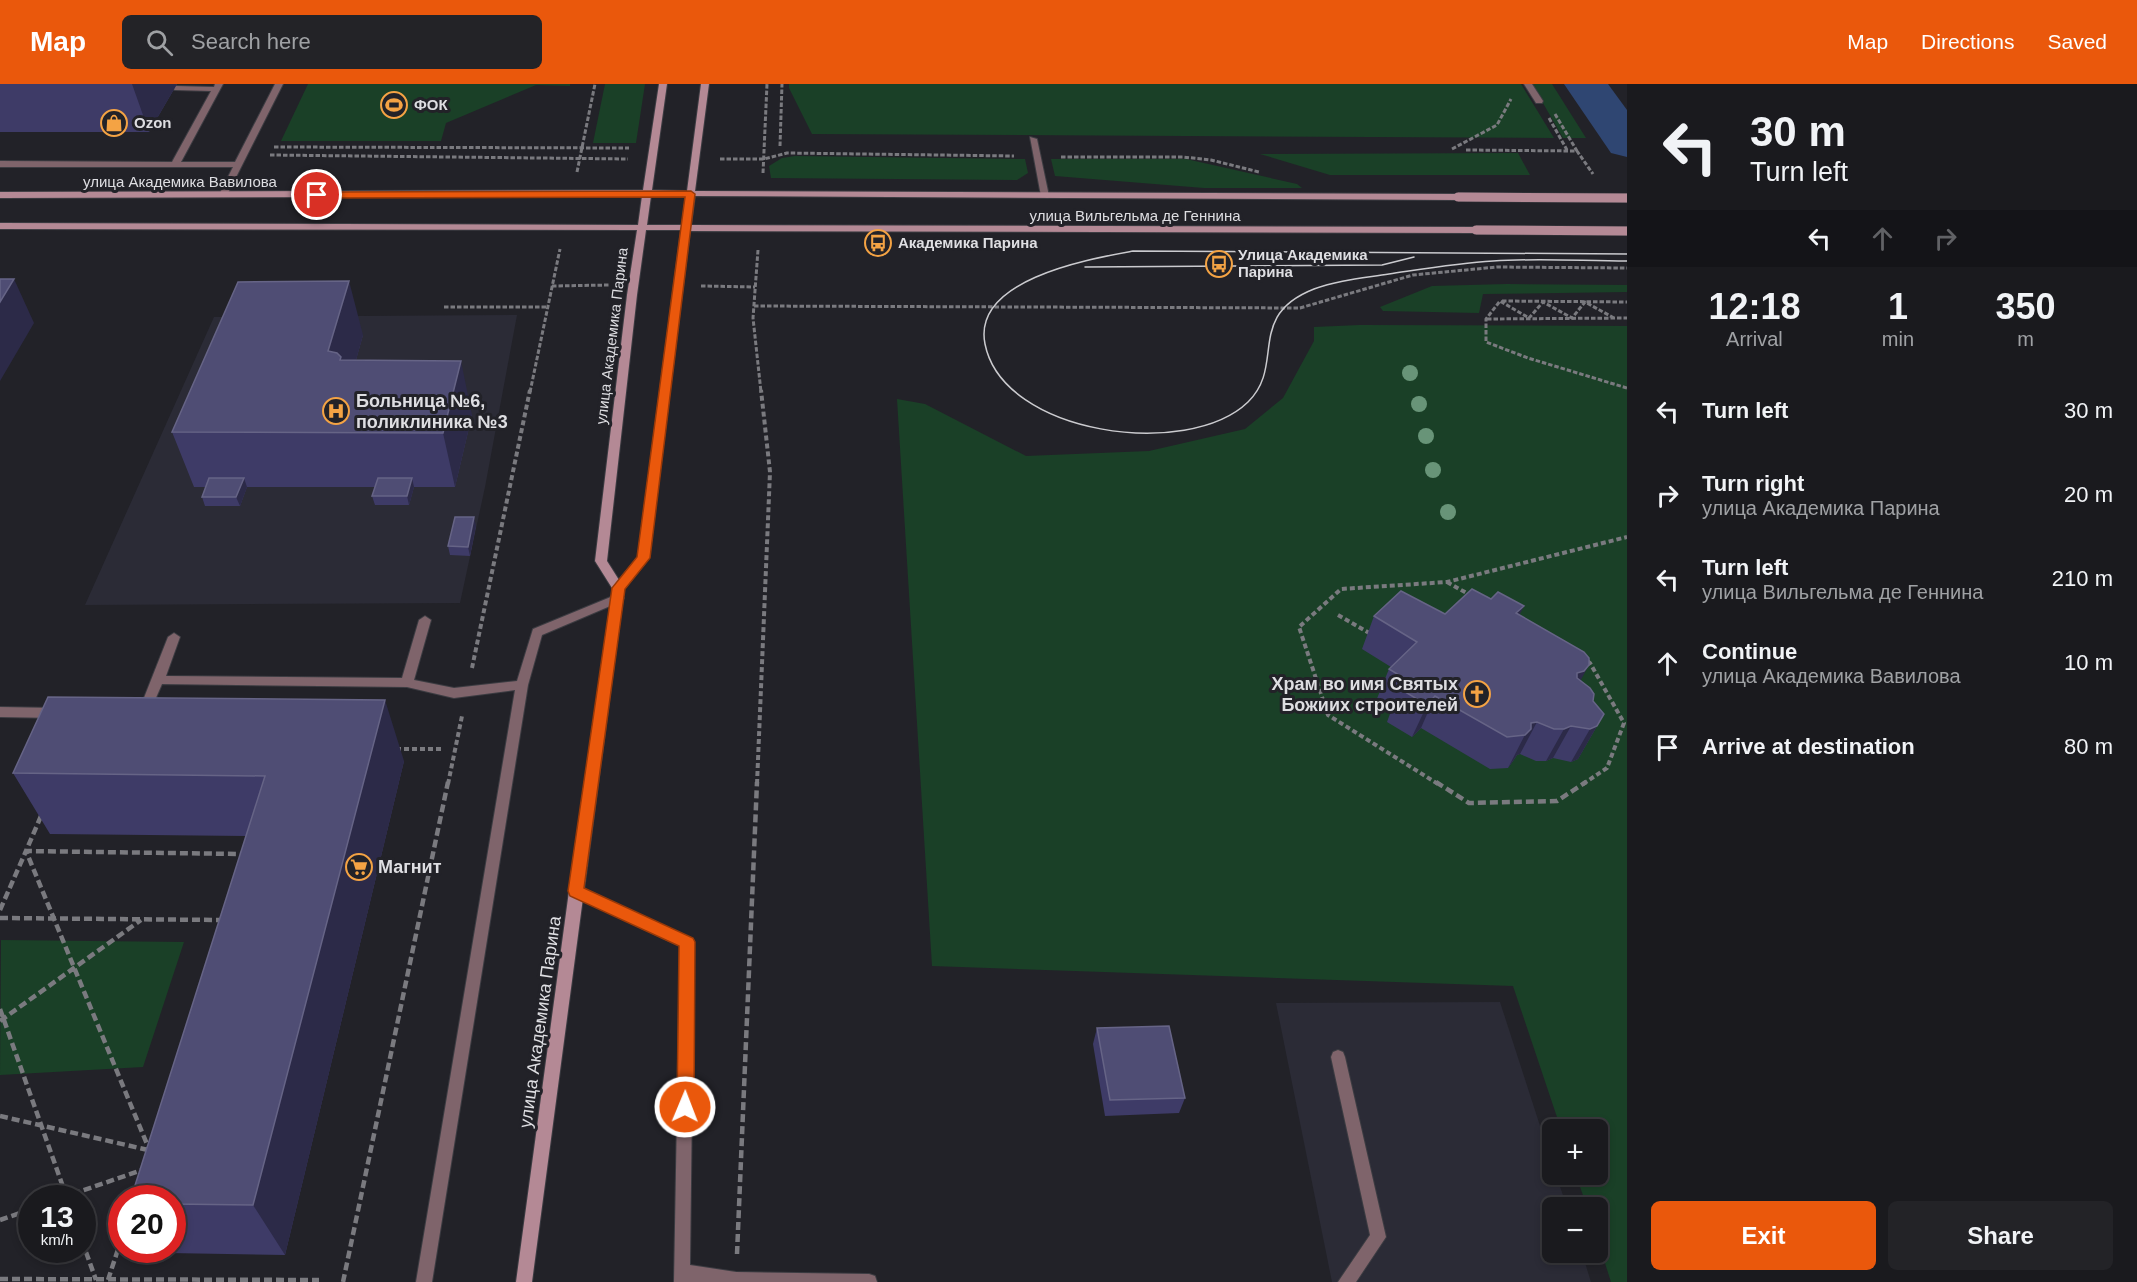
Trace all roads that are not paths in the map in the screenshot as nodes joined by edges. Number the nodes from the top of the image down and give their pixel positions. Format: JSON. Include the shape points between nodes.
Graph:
{"nodes":[{"id":1,"x":279,"y":84,"type":"edge"},
{"id":2,"x":663,"y":84,"type":"edge"},
{"id":3,"x":705,"y":84,"type":"edge"},
{"id":4,"x":1528,"y":84,"type":"edge"},
{"id":5,"x":218,"y":86,"type":"edge"},
{"id":6,"x":175,"y":88,"type":"dead end"},
{"id":7,"x":1537,"y":98,"type":"road end"},
{"id":8,"x":1034,"y":139,"type":"dead end"},
{"id":9,"x":0,"y":164,"type":"edge"},
{"id":10,"x":175,"y":165,"type":"junction"},
{"id":11,"x":238,"y":165,"type":"junction"},
{"id":12,"x":647,"y":193,"type":"junction"},
{"id":13,"x":691,"y":194,"type":"junction"},
{"id":14,"x":0,"y":195,"type":"edge"},
{"id":15,"x":224,"y":195,"type":"junction"},
{"id":16,"x":1045,"y":196,"type":"junction"},
{"id":17,"x":1627,"y":198,"type":"edge"},
{"id":18,"x":0,"y":226,"type":"edge"},
{"id":19,"x":642,"y":226,"type":"junction"},
{"id":20,"x":686,"y":227,"type":"junction"},
{"id":21,"x":1627,"y":231,"type":"edge"},
{"id":22,"x":618,"y":593,"type":"junction"},
{"id":23,"x":425,"y":620,"type":"dead end"},
{"id":24,"x":174,"y":637,"type":"dead end"},
{"id":25,"x":158,"y":680,"type":"junction"},
{"id":26,"x":407,"y":683,"type":"junction"},
{"id":27,"x":522,"y":685,"type":"junction"},
{"id":28,"x":0,"y":712,"type":"edge"},
{"id":29,"x":66,"y":713,"type":"edge"},
{"id":30,"x":133,"y":714,"type":"edge"},
{"id":31,"x":576,"y":891,"type":"junction"},
{"id":32,"x":1338,"y":1057,"type":"dead end"},
{"id":33,"x":682,"y":1277,"type":"edge"},
{"id":34,"x":424,"y":1282,"type":"edge"},
{"id":35,"x":524,"y":1282,"type":"edge"},
{"id":36,"x":869,"y":1282,"type":"edge"},
{"id":37,"x":1346,"y":1282,"type":"edge"}],
"edges":[{"from":1,"to":11,"type":"street"},
{"from":2,"to":12,"type":"street","name":"улица Академика Парина"},
{"from":3,"to":13,"type":"street"},
{"from":4,"to":7,"type":"street"},
{"from":5,"to":6,"type":"street"},
{"from":5,"to":10,"type":"street"},
{"from":8,"to":16,"type":"street"},
{"from":9,"to":10,"type":"street"},
{"from":10,"to":11,"type":"street"},
{"from":11,"to":15,"type":"street"},
{"from":12,"to":13,"type":"street","name":"улица Вильгельма де Геннина"},
{"from":12,"to":15,"type":"street","name":"улица Академика Вавилова"},
{"from":12,"to":19,"type":"street","name":"улица Академика Парина"},
{"from":13,"to":16,"type":"street","name":"улица Вильгельма де Геннина"},
{"from":13,"to":20,"type":"street"},
{"from":14,"to":15,"type":"street","name":"улица Академика Вавилова"},
{"from":16,"to":17,"type":"street","name":"улица Вильгельма де Геннина","bridge":true},
{"from":18,"to":19,"type":"street"},
{"from":19,"to":20,"type":"street","name":"улица Вильгельма де Геннина"},
{"from":19,"to":22,"type":"street","name":"улица Академика Парина","via":[[602,561]]},
{"from":20,"to":21,"type":"street","name":"улица Вильгельма де Геннина","bridge":true},
{"from":20,"to":22,"type":"street","via":[[643,558]]},
{"from":22,"to":27,"type":"street","via":[[537,632]]},
{"from":22,"to":31,"type":"street","name":"улица Академика Парина"},
{"from":23,"to":26,"type":"street"},
{"from":24,"to":25,"type":"street"},
{"from":25,"to":26,"type":"street"},
{"from":25,"to":30,"type":"street","via":[[144,714]]},
{"from":26,"to":27,"type":"street","via":[[454,693]]},
{"from":27,"to":34,"type":"street"},
{"from":28,"to":29,"type":"street"},
{"from":31,"to":33,"type":"street","via":[[687,942]]},
{"from":31,"to":35,"type":"street","name":"улица Академика Парина"},
{"from":32,"to":37,"type":"street","via":[[1378,1237]]},
{"from":33,"to":36,"type":"street"}]}
